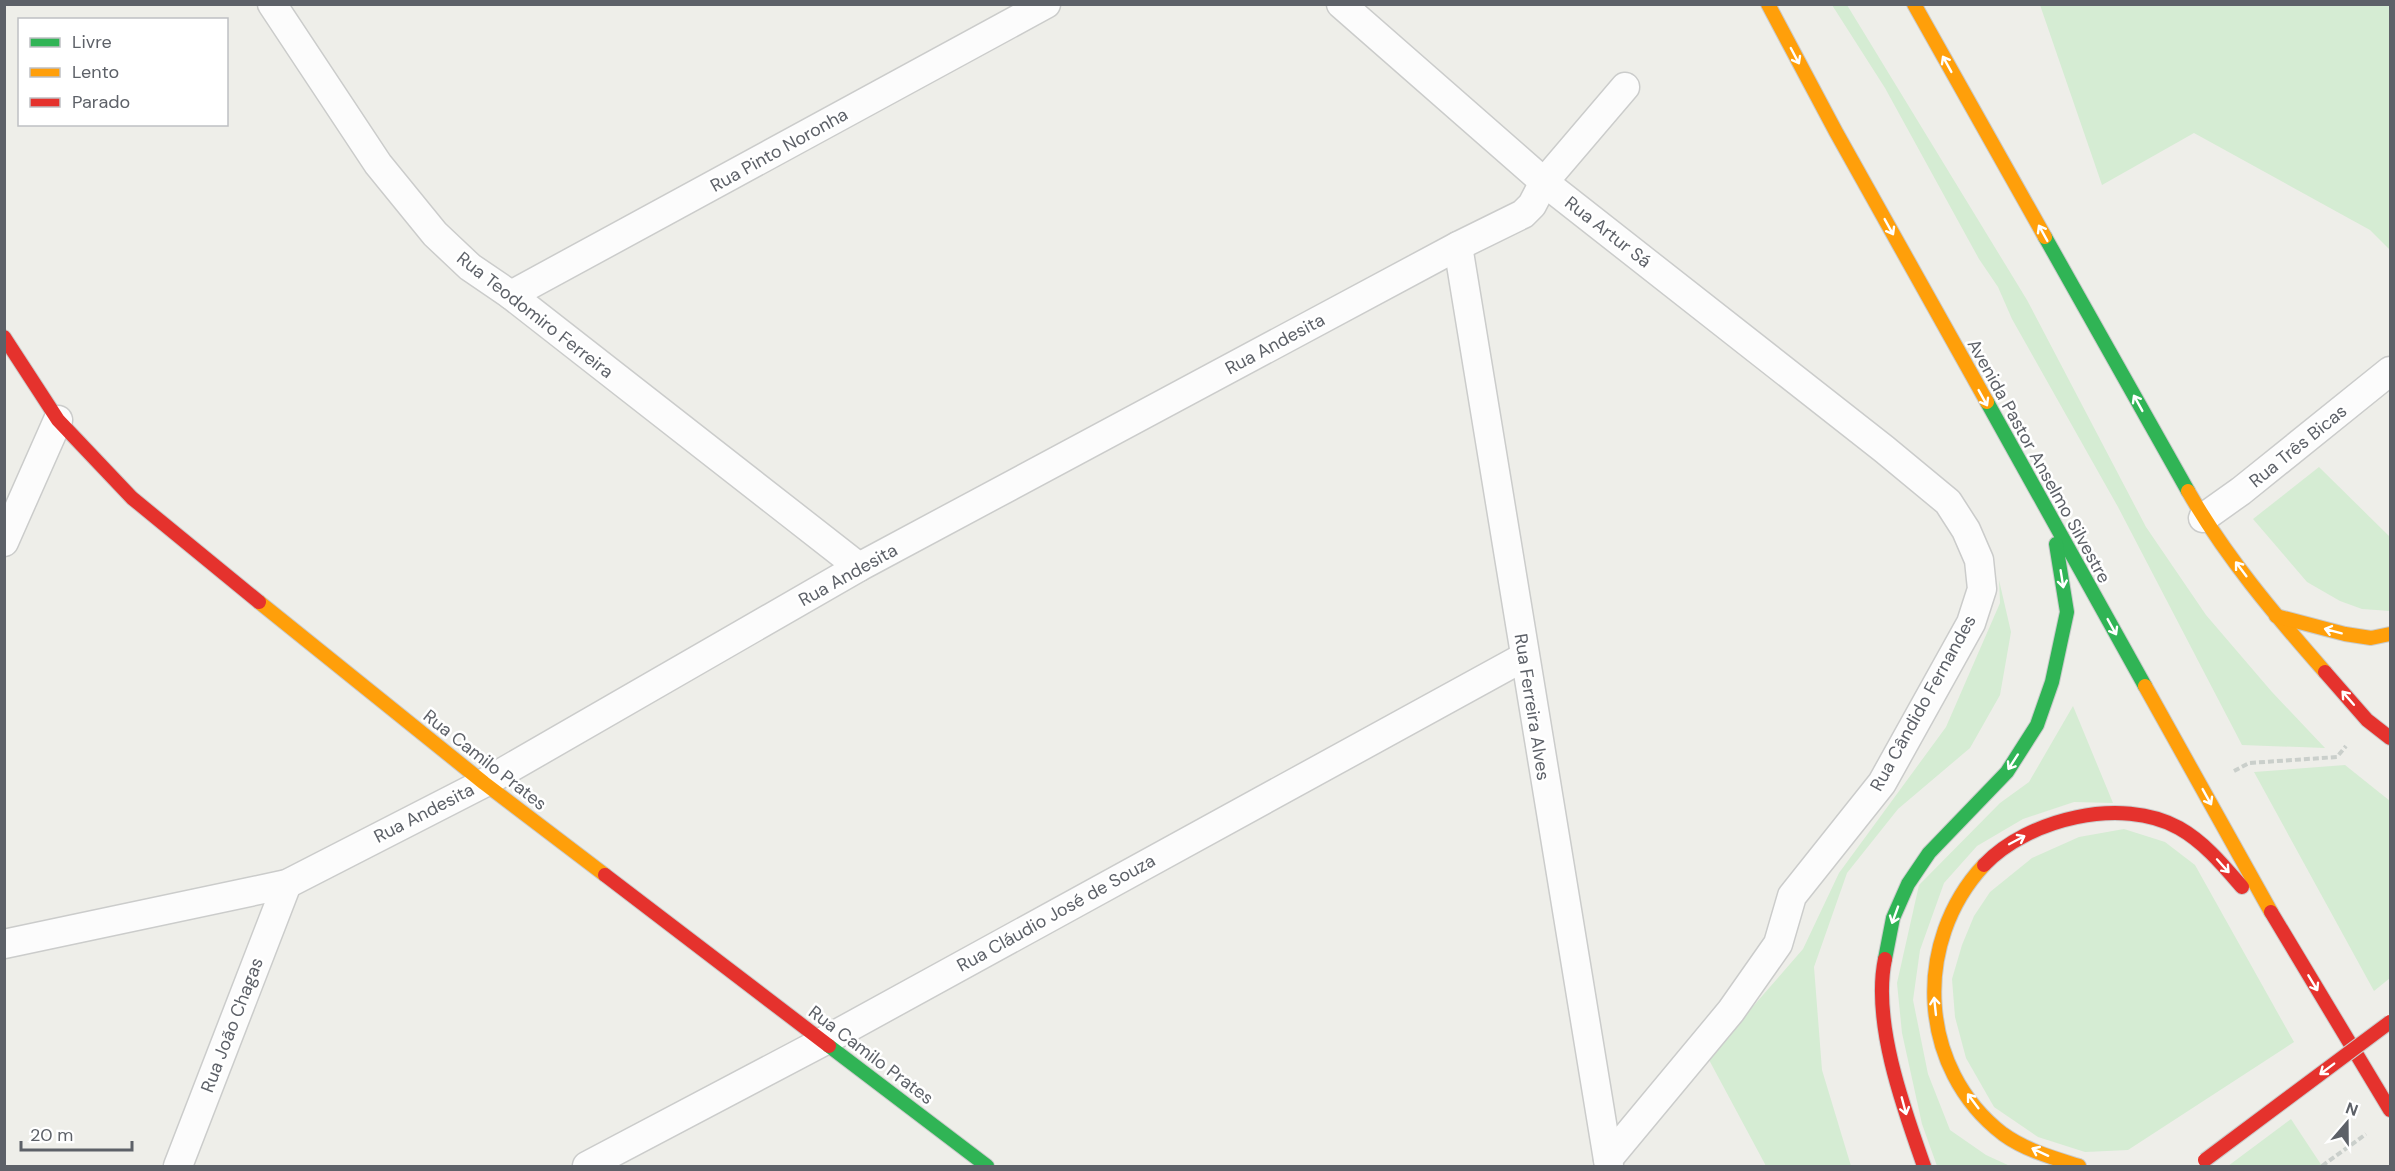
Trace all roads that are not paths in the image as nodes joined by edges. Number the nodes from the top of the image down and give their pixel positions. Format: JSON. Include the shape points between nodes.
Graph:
{"nodes":[{"id":1,"x":272,"y":4,"type":"edge"},
{"id":2,"x":1046,"y":4,"type":"edge"},
{"id":3,"x":1341,"y":4,"type":"edge"},
{"id":4,"x":1768,"y":4,"type":"edge"},
{"id":5,"x":1914,"y":4,"type":"edge"},
{"id":6,"x":1625,"y":87,"type":"dead end"},
{"id":7,"x":1544,"y":182,"type":"junction"},
{"id":8,"x":1458,"y":246,"type":"junction"},
{"id":9,"x":511,"y":296,"type":"junction"},
{"id":10,"x":4,"y":337,"type":"edge"},
{"id":11,"x":2391,"y":371,"type":"edge"},
{"id":12,"x":58,"y":420,"type":"junction"},
{"id":13,"x":1884,"y":449,"type":"joint"},
{"id":14,"x":2203,"y":518,"type":"junction"},
{"id":15,"x":2052,"y":521,"type":"junction"},
{"id":16,"x":4,"y":542,"type":"edge"},
{"id":17,"x":859,"y":567,"type":"junction"},
{"id":18,"x":2276,"y":616,"type":"junction"},
{"id":19,"x":2391,"y":634,"type":"edge"},
{"id":20,"x":1524,"y":657,"type":"junction"},
{"id":21,"x":2391,"y":738,"type":"edge"},
{"id":22,"x":484,"y":783,"type":"junction"},
{"id":23,"x":287,"y":884,"type":"junction"},
{"id":24,"x":2283,"y":933,"type":"junction"},
{"id":25,"x":4,"y":944,"type":"edge"},
{"id":26,"x":2391,"y":1022,"type":"edge"},
{"id":27,"x":824,"y":1041,"type":"junction"},
{"id":28,"x":2391,"y":1110,"type":"edge"},
{"id":29,"x":1609,"y":1163,"type":"edge"},
{"id":30,"x":2200,"y":1163,"type":"edge"},
{"id":31,"x":178,"y":1167,"type":"edge"},
{"id":32,"x":587,"y":1167,"type":"edge"},
{"id":33,"x":987,"y":1167,"type":"edge"},
{"id":34,"x":1924,"y":1167,"type":"edge"},
{"id":35,"x":2079,"y":1167,"type":"edge"}],
"edges":[{"from":1,"to":9,"type":"street","name":"Rua Teodomiro Ferreira","via":[[378,164],[435,234],[470,267]]},
{"from":2,"to":9,"type":"street","name":"Rua Pinto Noronha"},
{"from":3,"to":7,"type":"street","name":"Rua Artur Sá"},
{"from":4,"to":15,"type":"main road","name":"Avenida Pastor Anselmo Silvestre","one_way":true},
{"from":14,"to":5,"type":"main road","one_way":true},
{"from":6,"to":7,"type":"street","name":"Rua Andesita"},
{"from":7,"to":8,"type":"street","name":"Rua Andesita","via":[[1523,214]]},
{"from":7,"to":13,"type":"street","name":"Rua Artur Sá"},
{"from":8,"to":17,"type":"street","name":"Rua Andesita"},
{"from":8,"to":20,"type":"street","name":"Rua Ferreira Alves"},
{"from":9,"to":17,"type":"street","name":"Rua Teodomiro Ferreira"},
{"from":10,"to":12,"type":"main road","name":"Rua Camilo Prates"},
{"from":11,"to":14,"type":"street","name":"Rua Três Bicas"},
{"from":12,"to":16,"type":"street"},
{"from":12,"to":22,"type":"main road","name":"Rua Camilo Prates","via":[[132,498]]},
{"from":13,"to":29,"type":"street","name":"Rua Cândido Fernandes","via":[[1948,502],[1966,530],[1979,560],[1982,589],[1971,622],[1882,783],[1792,896],[1778,944],[1731,1011]]},
{"from":18,"to":14,"type":"main road","one_way":true},
{"from":15,"to":24,"type":"main road","name":"Avenida Pastor Anselmo Silvestre","one_way":true},
{"from":15,"to":34,"type":"main road","one_way":true,"via":[[2067,612],[2052,682],[2037,725],[2007,772],[1929,853],[1908,884],[1893,918],[1882,973],[1883,1011],[1891,1057]]},
{"from":17,"to":22,"type":"street","name":"Rua Andesita"},
{"from":19,"to":18,"type":"main road","one_way":true,"via":[[2371,638],[2345,634]]},
{"from":21,"to":18,"type":"main road","one_way":true,"via":[[2367,720]]},
{"from":20,"to":27,"type":"street","name":"Rua Cláudio José de Souza"},
{"from":20,"to":29,"type":"street","name":"Rua Ferreira Alves"},
{"from":22,"to":23,"type":"street","name":"Rua Andesita"},
{"from":22,"to":27,"type":"main road","name":"Rua Camilo Prates"},
{"from":23,"to":25,"type":"street","name":"Rua Andesita"},
{"from":23,"to":31,"type":"street","name":"Rua João Chagas"},
{"from":24,"to":28,"type":"main road","one_way":true},
{"from":35,"to":24,"type":"main road","one_way":true,"via":[[2004,1134],[1972,1103],[1948,1063],[1933,989],[1950,919],[1969,882],[2010,842],[2050,824],[2098,813],[2132,814],[2167,822],[2205,845]]},
{"from":26,"to":30,"type":"main road","one_way":true,"bridge":true},
{"from":27,"to":32,"type":"street","name":"Rua Cláudio José de Souza"},
{"from":27,"to":33,"type":"main road","name":"Rua Camilo Prates"}]}
